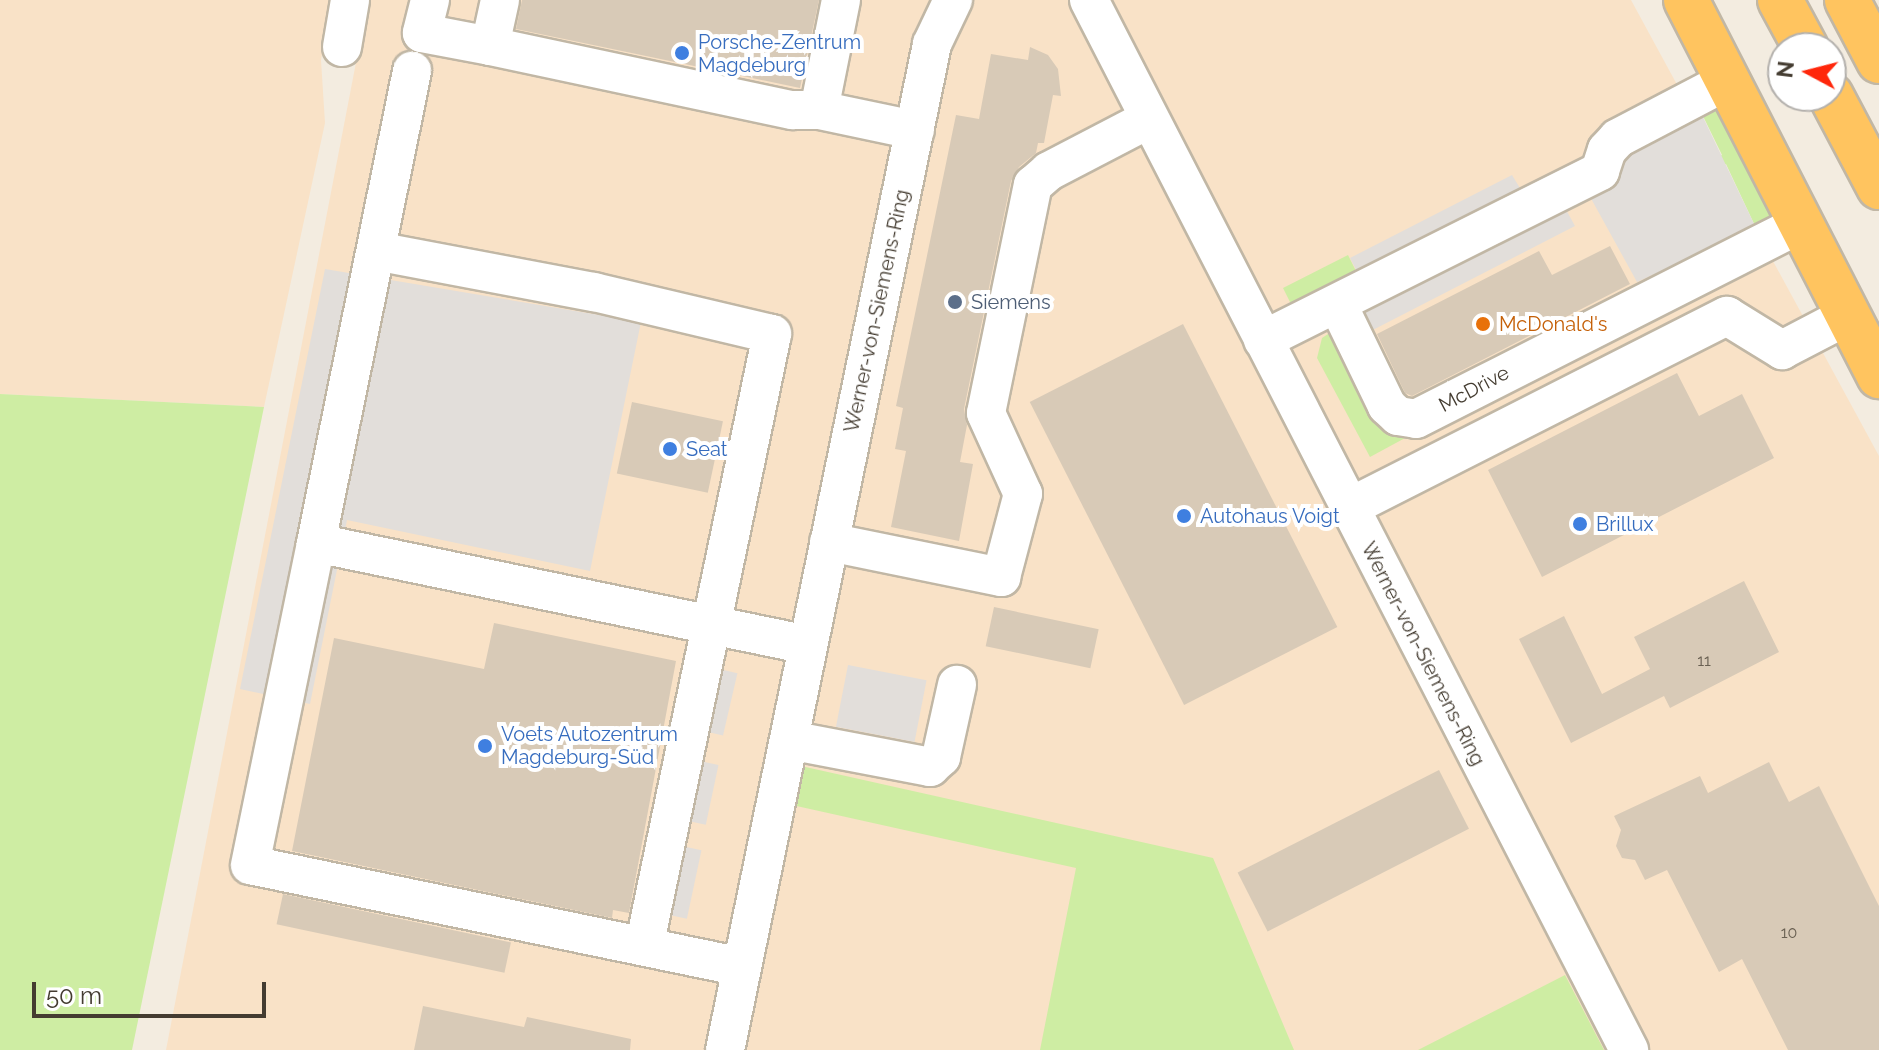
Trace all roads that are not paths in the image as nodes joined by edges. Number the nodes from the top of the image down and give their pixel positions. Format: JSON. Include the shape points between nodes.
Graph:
{"nodes":[{"id":1,"x":350,"y":0,"type":"edge"},
{"id":2,"x":430,"y":0,"type":"edge"},
{"id":3,"x":500,"y":0,"type":"edge"},
{"id":4,"x":841,"y":0,"type":"edge"},
{"id":5,"x":953,"y":0,"type":"edge"},
{"id":6,"x":1089,"y":0,"type":"edge"},
{"id":7,"x":1686,"y":0,"type":"edge"},
{"id":8,"x":1780,"y":0,"type":"edge"},
{"id":9,"x":1847,"y":0,"type":"edge"},
{"id":10,"x":1797,"y":32,"type":"edge"},
{"id":11,"x":490,"y":46,"type":"junction"},
{"id":12,"x":342,"y":47,"type":"dead end"},
{"id":13,"x":1879,"y":61,"type":"edge"},
{"id":14,"x":412,"y":71,"type":"dead end"},
{"id":15,"x":1729,"y":80,"type":"junction"},
{"id":16,"x":819,"y":110,"type":"junction"},
{"id":17,"x":1839,"y":112,"type":"edge"},
{"id":18,"x":1149,"y":119,"type":"junction"},
{"id":19,"x":915,"y":130,"type":"junction"},
{"id":20,"x":1879,"y":187,"type":"edge"},
{"id":21,"x":1802,"y":223,"type":"junction"},
{"id":22,"x":376,"y":251,"type":"junction"},
{"id":23,"x":1338,"y":305,"type":"junction"},
{"id":24,"x":1849,"y":315,"type":"junction"},
{"id":25,"x":1263,"y":340,"type":"junction"},
{"id":26,"x":1879,"y":376,"type":"edge"},
{"id":27,"x":1348,"y":508,"type":"junction"},
{"id":28,"x":829,"y":542,"type":"junction"},
{"id":29,"x":316,"y":543,"type":"junction"},
{"id":30,"x":711,"y":625,"type":"junction"},
{"id":31,"x":808,"y":645,"type":"junction"},
{"id":32,"x":957,"y":685,"type":"dead end"},
{"id":33,"x":789,"y":740,"type":"junction"},
{"id":34,"x":644,"y":947,"type":"junction"},
{"id":35,"x":742,"y":967,"type":"junction"},
{"id":36,"x":725,"y":1050,"type":"edge"},
{"id":37,"x":1629,"y":1050,"type":"edge"}],
"edges":[{"from":1,"to":12,"type":"street"},
{"from":2,"to":11,"type":"street","via":[[422,33]]},
{"from":3,"to":11,"type":"street"},
{"from":4,"to":16,"type":"street"},
{"from":5,"to":19,"type":"street","name":"Werner-von-Siemens-Ring","via":[[932,44]]},
{"from":6,"to":18,"type":"street","name":"Werner-von-Siemens-Ring"},
{"from":7,"to":15,"type":"highway"},
{"from":8,"to":10,"type":"highway"},
{"from":9,"to":13,"type":"highway"},
{"from":11,"to":16,"type":"street","via":[[792,110]]},
{"from":14,"to":22,"type":"street"},
{"from":15,"to":21,"type":"highway"},
{"from":15,"to":23,"type":"street","via":[[1618,138],[1600,171]]},
{"from":16,"to":19,"type":"street"},
{"from":17,"to":20,"type":"highway"},
{"from":18,"to":25,"type":"street","name":"Werner-von-Siemens-Ring"},
{"from":18,"to":28,"type":"street","via":[[1049,171],[1033,185],[986,413],[1023,494],[1001,577]]},
{"from":19,"to":28,"type":"street","name":"Werner-von-Siemens-Ring"},
{"from":21,"to":23,"type":"street","name":"McDrive","via":[[1408,419],[1393,414],[1384,402]]},
{"from":21,"to":24,"type":"highway"},
{"from":22,"to":29,"type":"street"},
{"from":22,"to":30,"type":"street","via":[[594,292],[772,334]]},
{"from":23,"to":25,"type":"street"},
{"from":24,"to":26,"type":"highway"},
{"from":24,"to":27,"type":"street","via":[[1782,350],[1727,316]]},
{"from":25,"to":27,"type":"street","name":"Werner-von-Siemens-Ring"},
{"from":27,"to":37,"type":"street","name":"Werner-von-Siemens-Ring"},
{"from":28,"to":31,"type":"street","name":"Werner-von-Siemens-Ring"},
{"from":29,"to":30,"type":"street"},
{"from":29,"to":34,"type":"street","via":[[250,865]]},
{"from":30,"to":31,"type":"street"},
{"from":30,"to":34,"type":"street"},
{"from":31,"to":33,"type":"street","name":"Werner-von-Siemens-Ring"},
{"from":32,"to":33,"type":"street","via":[[941,757],[930,767]]},
{"from":33,"to":35,"type":"street","name":"Werner-von-Siemens-Ring"},
{"from":34,"to":35,"type":"street"},
{"from":35,"to":36,"type":"street","name":"Werner-von-Siemens-Ring"}]}
